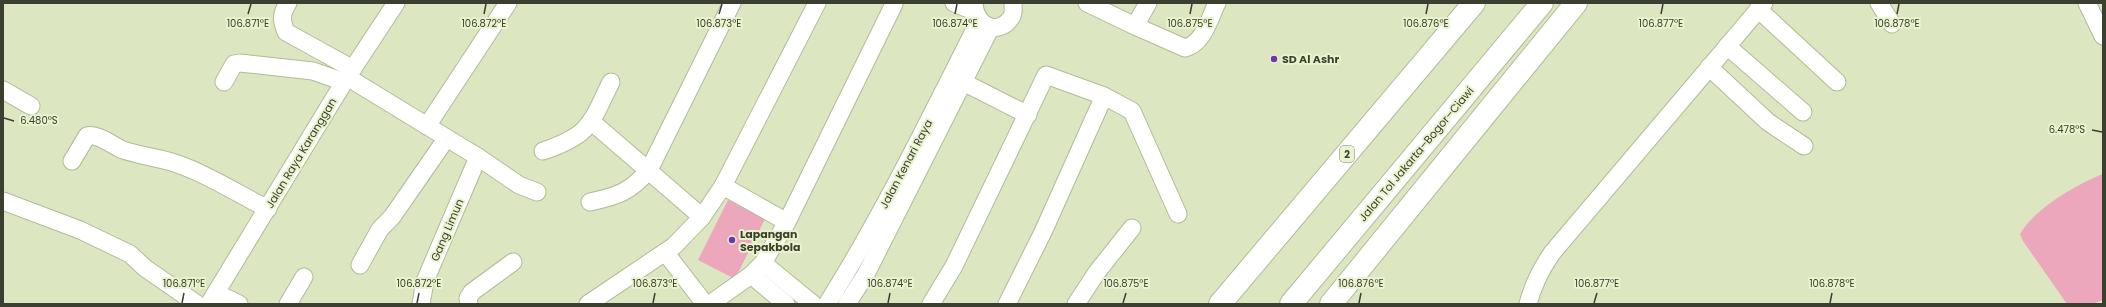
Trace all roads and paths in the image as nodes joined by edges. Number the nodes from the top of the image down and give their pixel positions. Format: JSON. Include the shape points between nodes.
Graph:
{"nodes":[{"id":1,"x":288,"y":3,"type":"edge"},
{"id":2,"x":396,"y":3,"type":"edge"},
{"id":3,"x":508,"y":3,"type":"edge"},
{"id":4,"x":732,"y":3,"type":"edge"},
{"id":5,"x":817,"y":3,"type":"edge"},
{"id":6,"x":894,"y":3,"type":"edge"},
{"id":7,"x":954,"y":3,"type":"edge"},
{"id":8,"x":1013,"y":3,"type":"edge"},
{"id":9,"x":1087,"y":3,"type":"edge"},
{"id":10,"x":1148,"y":3,"type":"edge"},
{"id":11,"x":1217,"y":3,"type":"edge"},
{"id":12,"x":1474,"y":3,"type":"edge"},
{"id":13,"x":1542,"y":3,"type":"edge"},
{"id":14,"x":1576,"y":3,"type":"edge"},
{"id":15,"x":1879,"y":3,"type":"edge"},
{"id":16,"x":2087,"y":3,"type":"edge"},
{"id":17,"x":1761,"y":6,"type":"edge"},
{"id":18,"x":980,"y":16,"type":"edge"},
{"id":19,"x":1892,"y":24,"type":"dead end"},
{"id":20,"x":1135,"y":26,"type":"junction"},
{"id":21,"x":2103,"y":36,"type":"edge"},
{"id":22,"x":1727,"y":46,"type":"junction"},
{"id":23,"x":1709,"y":67,"type":"junction"},
{"id":24,"x":348,"y":76,"type":"junction"},
{"id":25,"x":224,"y":82,"type":"dead end"},
{"id":26,"x":610,"y":82,"type":"dead end"},
{"id":27,"x":963,"y":82,"type":"junction"},
{"id":28,"x":1836,"y":82,"type":"dead end"},
{"id":29,"x":3,"y":90,"type":"edge"},
{"id":30,"x":1104,"y":96,"type":"junction"},
{"id":31,"x":31,"y":106,"type":"dead end"},
{"id":32,"x":1803,"y":112,"type":"dead end"},
{"id":33,"x":1028,"y":115,"type":"junction"},
{"id":34,"x":592,"y":122,"type":"junction"},
{"id":35,"x":427,"y":126,"type":"junction"},
{"id":36,"x":446,"y":139,"type":"junction"},
{"id":37,"x":1804,"y":146,"type":"dead end"},
{"id":38,"x":543,"y":151,"type":"dead end"},
{"id":39,"x":478,"y":157,"type":"junction"},
{"id":40,"x":72,"y":161,"type":"dead end"},
{"id":41,"x":649,"y":170,"type":"junction"},
{"id":42,"x":723,"y":186,"type":"junction"},
{"id":43,"x":537,"y":192,"type":"dead end"},
{"id":44,"x":3,"y":201,"type":"edge"},
{"id":45,"x":590,"y":202,"type":"dead end"},
{"id":46,"x":268,"y":209,"type":"junction"},
{"id":47,"x":1178,"y":214,"type":"dead end"},
{"id":48,"x":702,"y":217,"type":"junction"},
{"id":49,"x":787,"y":222,"type":"junction"},
{"id":50,"x":1132,"y":228,"type":"dead end"},
{"id":51,"x":665,"y":252,"type":"junction"},
{"id":52,"x":514,"y":262,"type":"dead end"},
{"id":53,"x":360,"y":265,"type":"dead end"},
{"id":54,"x":757,"y":269,"type":"junction"},
{"id":55,"x":304,"y":277,"type":"dead end"},
{"id":56,"x":212,"y":298,"type":"edge"},
{"id":57,"x":197,"y":304,"type":"edge"},
{"id":58,"x":239,"y":304,"type":"edge"},
{"id":59,"x":288,"y":304,"type":"edge"},
{"id":60,"x":421,"y":304,"type":"edge"},
{"id":61,"x":469,"y":304,"type":"edge"},
{"id":62,"x":588,"y":304,"type":"edge"},
{"id":63,"x":705,"y":304,"type":"edge"},
{"id":64,"x":710,"y":304,"type":"edge"},
{"id":65,"x":786,"y":304,"type":"edge"},
{"id":66,"x":813,"y":304,"type":"edge"},
{"id":67,"x":828,"y":304,"type":"edge"},
{"id":68,"x":847,"y":304,"type":"edge"},
{"id":69,"x":931,"y":304,"type":"edge"},
{"id":70,"x":1007,"y":304,"type":"edge"},
{"id":71,"x":1076,"y":304,"type":"edge"},
{"id":72,"x":1220,"y":304,"type":"edge"},
{"id":73,"x":1291,"y":304,"type":"edge"},
{"id":74,"x":1331,"y":304,"type":"edge"},
{"id":75,"x":1528,"y":304,"type":"edge"}],
"edges":[{"from":1,"to":24,"type":"street","via":[[282,12],[281,21],[286,32]]},
{"from":2,"to":24,"type":"street","name":"Jalan Raya Karanggan"},
{"from":3,"to":35,"type":"street"},
{"from":4,"to":41,"type":"street"},
{"from":5,"to":42,"type":"street"},
{"from":6,"to":49,"type":"street"},
{"from":7,"to":18,"type":"street"},
{"from":8,"to":18,"type":"street","via":[[1012,15],[1004,24]]},
{"from":9,"to":20,"type":"street"},
{"from":10,"to":20,"type":"street"},
{"from":11,"to":20,"type":"street","via":[[1194,46],[1186,48]]},
{"from":12,"to":72,"type":"highway","number":"2"},
{"from":13,"to":73,"type":"highway","name":"Jalan Tol Jakarta–Bogor–Ciawi"},
{"from":14,"to":74,"type":"highway"},
{"from":15,"to":19,"type":"street"},
{"from":16,"to":21,"type":"street"},
{"from":17,"to":22,"type":"street"},
{"from":17,"to":28,"type":"street"},
{"from":18,"to":27,"type":"street","name":"Jalan Kenari Raya"},
{"from":18,"to":67,"type":"street","name":"Jalan Kenari Raya","via":[[900,177]]},
{"from":22,"to":23,"type":"street"},
{"from":22,"to":32,"type":"street"},
{"from":23,"to":37,"type":"street","via":[[1768,122]]},
{"from":23,"to":75,"type":"street","via":[[1552,253],[1532,288]]},
{"from":24,"to":25,"type":"street","via":[[240,63],[234,64]]},
{"from":24,"to":35,"type":"street"},
{"from":24,"to":46,"type":"street","name":"Jalan Raya Karanggan"},
{"from":26,"to":34,"type":"street"},
{"from":27,"to":33,"type":"street"},
{"from":27,"to":68,"type":"street","name":"Jalan Kenari Raya","via":[[866,274]]},
{"from":29,"to":31,"type":"street"},
{"from":30,"to":33,"type":"street","via":[[1046,75]]},
{"from":30,"to":47,"type":"street","via":[[1127,107],[1136,116]]},
{"from":30,"to":70,"type":"street","via":[[1043,232]]},
{"from":33,"to":69,"type":"street","via":[[954,266]]},
{"from":34,"to":38,"type":"street","via":[[573,140]]},
{"from":34,"to":41,"type":"street"},
{"from":35,"to":36,"type":"street"},
{"from":36,"to":39,"type":"street"},
{"from":36,"to":53,"type":"street","via":[[392,217],[380,229]]},
{"from":39,"to":43,"type":"street","via":[[519,185]]},
{"from":39,"to":60,"type":"street","name":"Gang Limun","via":[[425,281]]},
{"from":40,"to":46,"type":"street","via":[[87,136],[93,136],[128,152],[185,168]]},
{"from":41,"to":45,"type":"street","via":[[638,183],[616,196]]},
{"from":41,"to":48,"type":"street"},
{"from":42,"to":48,"type":"street"},
{"from":42,"to":49,"type":"street"},
{"from":44,"to":57,"type":"street","via":[[80,230],[130,254],[145,268]]},
{"from":46,"to":56,"type":"street","name":"Jalan Raya Karanggan"},
{"from":48,"to":51,"type":"street"},
{"from":49,"to":54,"type":"street"},
{"from":50,"to":71,"type":"street","via":[[1097,272]]},
{"from":51,"to":62,"type":"street"},
{"from":51,"to":63,"type":"street"},
{"from":52,"to":61,"type":"street","via":[[472,292],[468,298]]},
{"from":54,"to":64,"type":"street"},
{"from":54,"to":65,"type":"street"},
{"from":54,"to":66,"type":"street"},
{"from":55,"to":59,"type":"street"},
{"from":56,"to":58,"type":"street"}]}
